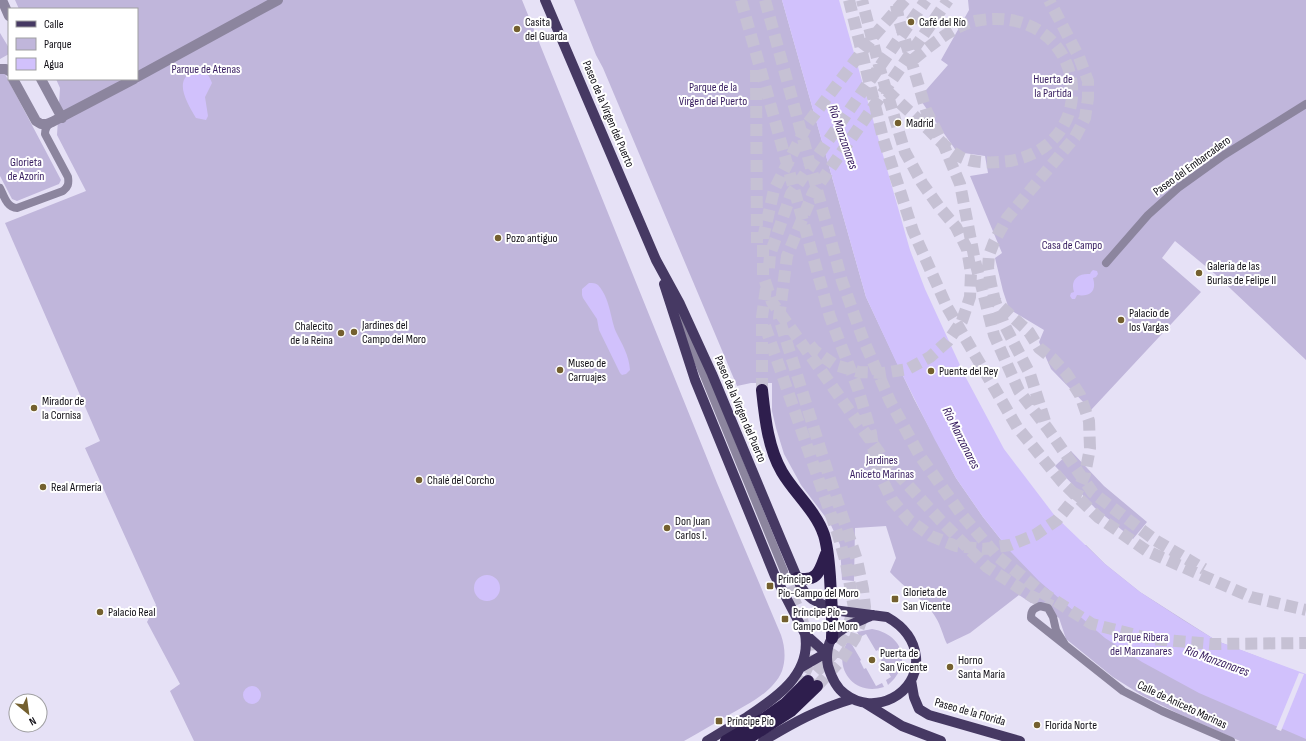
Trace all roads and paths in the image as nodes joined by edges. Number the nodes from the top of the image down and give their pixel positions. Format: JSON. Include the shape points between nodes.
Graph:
{"nodes":[{"id":1,"x":2,"y":0,"type":"edge"},
{"id":2,"x":278,"y":0,"type":"edge"},
{"id":3,"x":545,"y":0,"type":"edge"},
{"id":4,"x":8,"y":14,"type":"edge"},
{"id":5,"x":138,"y":76,"type":"edge"},
{"id":6,"x":14,"y":80,"type":"edge"},
{"id":7,"x":41,"y":80,"type":"edge"},
{"id":8,"x":132,"y":80,"type":"edge"},
{"id":9,"x":1306,"y":104,"type":"edge"},
{"id":10,"x":57,"y":120,"type":"junction"},
{"id":11,"x":0,"y":188,"type":"edge"},
{"id":12,"x":656,"y":260,"type":"junction"},
{"id":13,"x":1106,"y":263,"type":"dead end"},
{"id":14,"x":762,"y":390,"type":"tunnel mouth"},
{"id":15,"x":827,"y":551,"type":"junction"},
{"id":16,"x":779,"y":573,"type":"junction"},
{"id":17,"x":796,"y":575,"type":"junction"},
{"id":18,"x":833,"y":610,"type":"junction"},
{"id":19,"x":873,"y":616,"type":"junction"},
{"id":20,"x":805,"y":634,"type":"junction"},
{"id":21,"x":832,"y":638,"type":"junction"},
{"id":22,"x":1066,"y":646,"type":"junction"},
{"id":23,"x":826,"y":654,"type":"junction"},
{"id":24,"x":800,"y":668,"type":"junction"},
{"id":25,"x":911,"y":680,"type":"junction"},
{"id":26,"x":852,"y":699,"type":"junction"},
{"id":27,"x":865,"y":703,"type":"junction"},
{"id":28,"x":707,"y":741,"type":"edge"},
{"id":29,"x":726,"y":741,"type":"edge"},
{"id":30,"x":744,"y":741,"type":"edge"},
{"id":31,"x":763,"y":741,"type":"edge"},
{"id":32,"x":941,"y":741,"type":"edge"},
{"id":33,"x":1020,"y":741,"type":"edge"},
{"id":34,"x":1231,"y":741,"type":"edge"}],
"edges":[{"from":1,"to":4,"type":"street"},
{"from":2,"to":5,"type":"street"},
{"from":3,"to":12,"type":"main road","name":"Paseo de la Virgen del Puerto"},
{"from":6,"to":10,"type":"street","via":[[36,121],[46,124]]},
{"from":7,"to":10,"type":"street"},
{"from":8,"to":10,"type":"street"},
{"from":9,"to":13,"type":"street","name":"Paseo del Embarcadero","via":[[1224,155],[1178,188],[1148,215]]},
{"from":10,"to":11,"type":"street","via":[[47,126],[45,134],[68,177],[66,188],[13,208]]},
{"from":12,"to":16,"type":"main road","name":"Paseo de la Virgen del Puerto","via":[[695,380]]},
{"from":12,"to":17,"type":"main road","name":"Paseo de la Virgen del Puerto","via":[[680,304],[712,374]]},
{"from":14,"to":15,"type":"highway","via":[[774,456],[818,522]]},
{"from":15,"to":17,"type":"highway","via":[[816,577],[805,580]]},
{"from":15,"to":18,"type":"highway"},
{"from":16,"to":17,"type":"street","via":[[782,581],[790,580]]},
{"from":16,"to":20,"type":"main road","name":"Paseo de la Virgen del Puerto"},
{"from":17,"to":18,"type":"main road","name":"Paseo de la Virgen del Puerto","via":[[806,594]]},
{"from":18,"to":19,"type":"main road","name":"Paseo de la Virgen del Puerto"},
{"from":18,"to":21,"type":"highway"},
{"from":19,"to":21,"type":"main road","via":[[843,629]]},
{"from":19,"to":25,"type":"main road","via":[[887,617],[908,633],[916,660]]},
{"from":20,"to":23,"type":"main road","name":"Paseo de la Virgen del Puerto"},
{"from":20,"to":24,"type":"main road","via":[[807,644]]},
{"from":21,"to":23,"type":"main road"},
{"from":22,"to":22,"type":"street","name":"Calle de Aniceto Marinas","via":[[1056,630],[1048,608],[1040,606],[1033,609],[1031,618]]},
{"from":22,"to":34,"type":"street","name":"Calle de Aniceto Marinas","via":[[1123,691],[1162,712]]},
{"from":23,"to":24,"type":"main road"},
{"from":23,"to":26,"type":"main road","via":[[834,682]]},
{"from":24,"to":28,"type":"main road","via":[[780,695],[770,703]]},
{"from":25,"to":27,"type":"main road","via":[[905,689],[887,701]]},
{"from":25,"to":33,"type":"main road","name":"Paseo de la Florida","via":[[919,709],[929,715]]},
{"from":26,"to":27,"type":"main road"},
{"from":26,"to":31,"type":"main road","via":[[797,720]]},
{"from":27,"to":32,"type":"main road","via":[[902,726]]},
{"from":29,"to":30,"type":"highway","via":[[765,718],[812,683],[791,712]]}]}
